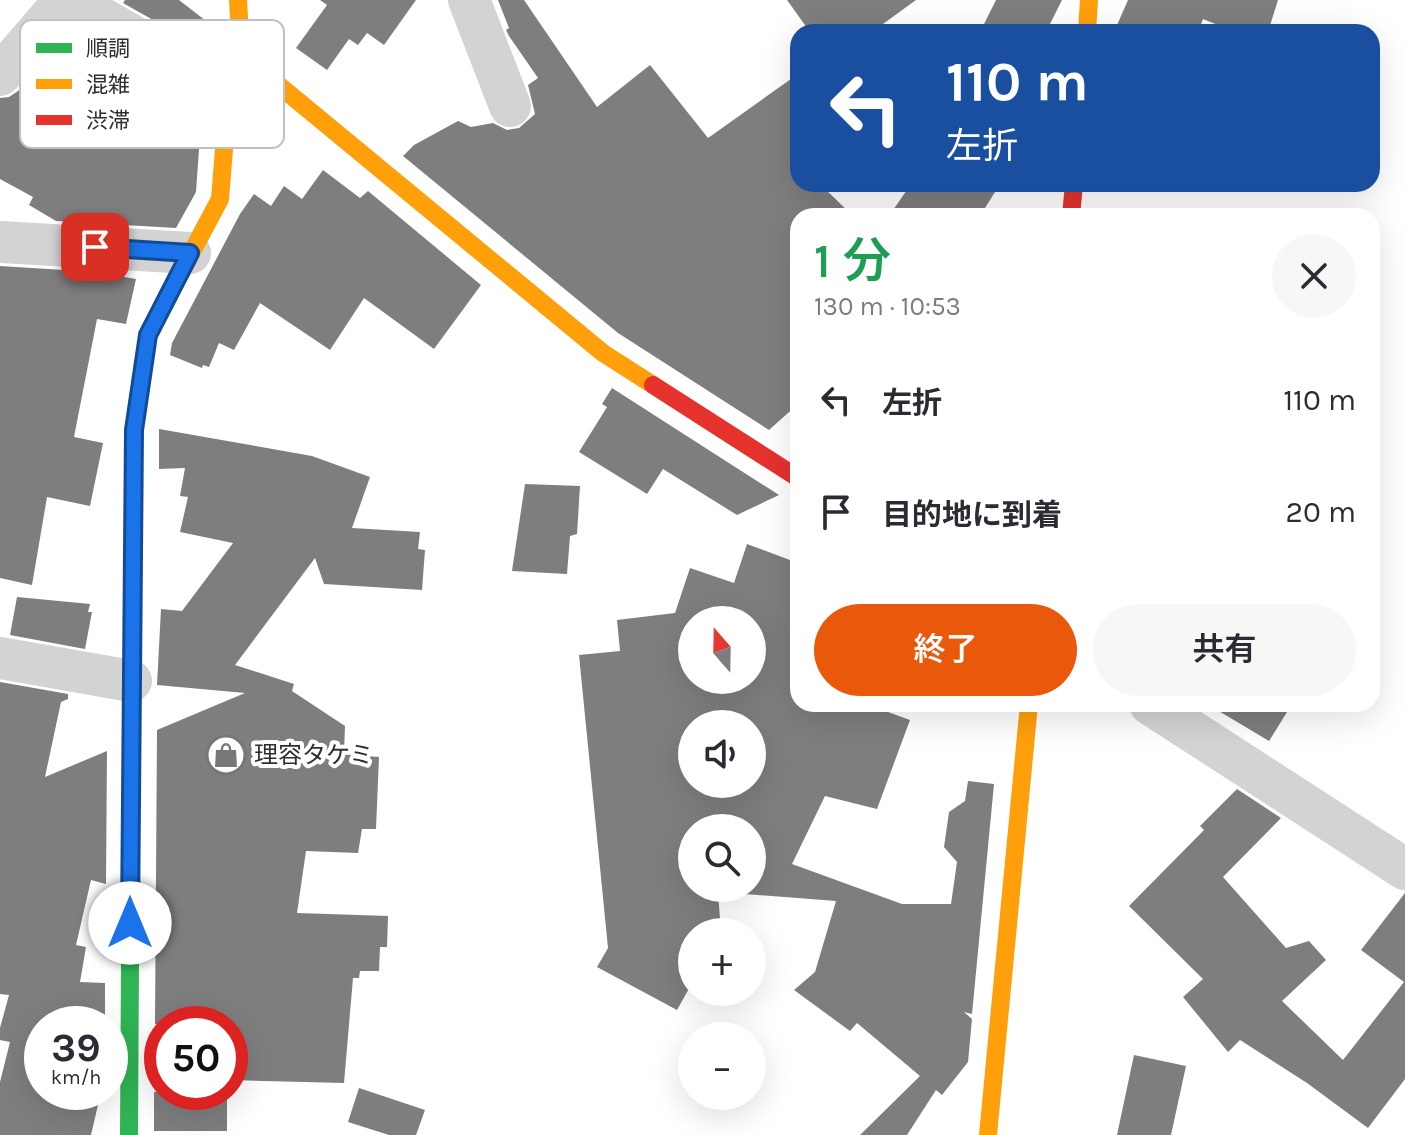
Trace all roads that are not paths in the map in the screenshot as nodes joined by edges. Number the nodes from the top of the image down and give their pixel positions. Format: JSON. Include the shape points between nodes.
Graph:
{"nodes":[{"id":1,"x":67,"y":0,"type":"edge"},
{"id":2,"x":469,"y":0,"type":"edge"},
{"id":3,"x":1089,"y":0,"type":"edge"},
{"id":4,"x":49,"y":20,"type":"edge"},
{"id":5,"x":103,"y":20,"type":"edge"},
{"id":6,"x":1088,"y":24,"type":"edge"},
{"id":7,"x":20,"y":53,"type":"edge"},
{"id":8,"x":284,"y":65,"type":"edge"},
{"id":9,"x":0,"y":75,"type":"edge"},
{"id":10,"x":510,"y":106,"type":"dead end"},
{"id":11,"x":224,"y":148,"type":"edge"},
{"id":12,"x":0,"y":242,"type":"edge"},
{"id":13,"x":190,"y":253,"type":"junction"},
{"id":14,"x":790,"y":473,"type":"edge"},
{"id":15,"x":0,"y":658,"type":"edge"},
{"id":16,"x":131,"y":681,"type":"junction"},
{"id":17,"x":1028,"y":712,"type":"edge"},
{"id":18,"x":1162,"y":712,"type":"edge"},
{"id":19,"x":1405,"y":869,"type":"edge"},
{"id":20,"x":129,"y":1135,"type":"edge"},
{"id":21,"x":988,"y":1135,"type":"edge"}],
"edges":[{"from":1,"to":4,"type":"street"},
{"from":1,"to":5,"type":"street"},
{"from":2,"to":10,"type":"street"},
{"from":3,"to":6,"type":"street"},
{"from":7,"to":9,"type":"street"},
{"from":8,"to":14,"type":"street","via":[[603,353]]},
{"from":11,"to":13,"type":"street","via":[[220,199]]},
{"from":12,"to":13,"type":"street"},
{"from":13,"to":16,"type":"street","via":[[148,335],[136,417]]},
{"from":15,"to":16,"type":"street"},
{"from":16,"to":20,"type":"street"},
{"from":17,"to":21,"type":"street"},
{"from":18,"to":19,"type":"street"}]}
